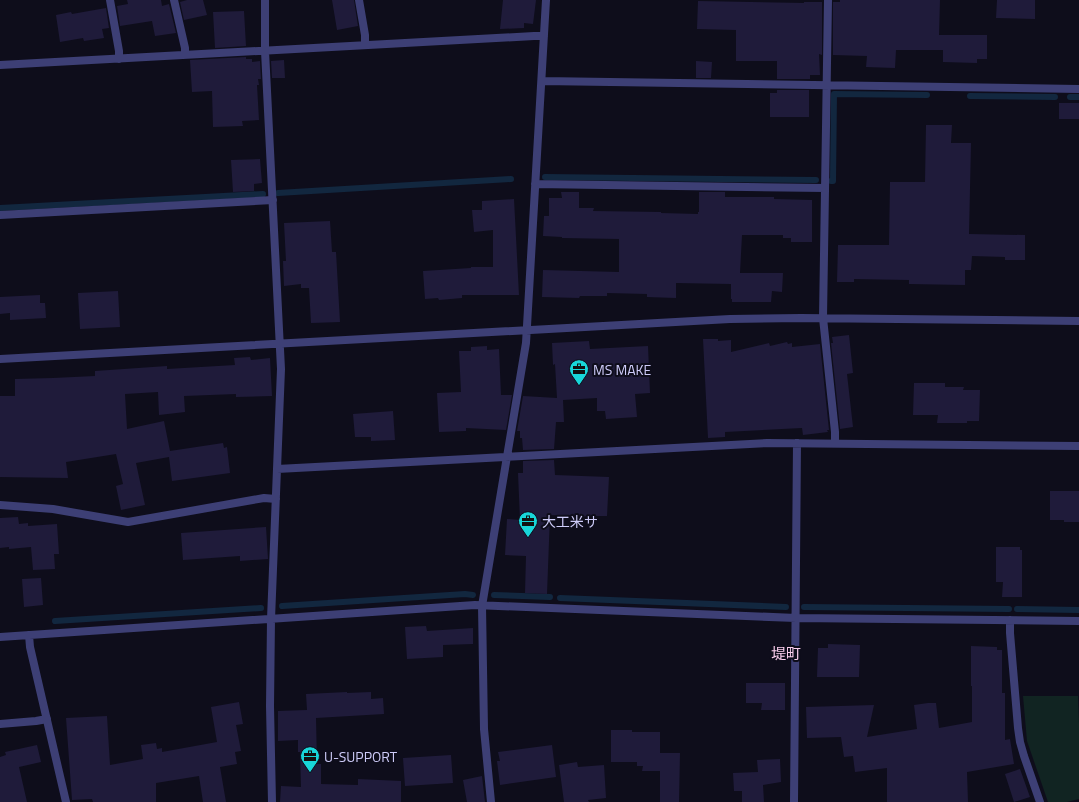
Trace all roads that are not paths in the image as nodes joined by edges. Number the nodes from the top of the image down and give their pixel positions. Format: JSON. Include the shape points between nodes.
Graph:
{"nodes":[{"id":1,"x":110,"y":0,"type":"edge"},
{"id":2,"x":174,"y":0,"type":"edge"},
{"id":3,"x":265,"y":0,"type":"edge"},
{"id":4,"x":359,"y":0,"type":"edge"},
{"id":5,"x":546,"y":0,"type":"edge"},
{"id":6,"x":828,"y":0,"type":"edge"},
{"id":7,"x":544,"y":36,"type":"junction"},
{"id":8,"x":366,"y":45,"type":"junction"},
{"id":9,"x":265,"y":51,"type":"junction"},
{"id":10,"x":186,"y":55,"type":"junction"},
{"id":11,"x":119,"y":59,"type":"junction"},
{"id":12,"x":0,"y":65,"type":"edge"},
{"id":13,"x":542,"y":81,"type":"junction"},
{"id":14,"x":826,"y":85,"type":"junction"},
{"id":15,"x":1079,"y":89,"type":"edge"},
{"id":16,"x":535,"y":184,"type":"junction"},
{"id":17,"x":825,"y":188,"type":"junction"},
{"id":18,"x":272,"y":200,"type":"junction"},
{"id":19,"x":0,"y":215,"type":"edge"},
{"id":20,"x":823,"y":318,"type":"junction"},
{"id":21,"x":1079,"y":321,"type":"edge"},
{"id":22,"x":527,"y":330,"type":"junction"},
{"id":23,"x":280,"y":344,"type":"junction"},
{"id":24,"x":0,"y":358,"type":"edge"},
{"id":25,"x":797,"y":443,"type":"junction"},
{"id":26,"x":835,"y":443,"type":"junction"},
{"id":27,"x":1079,"y":446,"type":"edge"},
{"id":28,"x":507,"y":457,"type":"junction"},
{"id":29,"x":277,"y":469,"type":"junction"},
{"id":30,"x":276,"y":499,"type":"junction"},
{"id":31,"x":0,"y":505,"type":"edge"},
{"id":32,"x":482,"y":606,"type":"junction"},
{"id":33,"x":796,"y":618,"type":"junction"},
{"id":34,"x":272,"y":619,"type":"junction"},
{"id":35,"x":1010,"y":620,"type":"junction"},
{"id":36,"x":1079,"y":621,"type":"edge"},
{"id":37,"x":29,"y":635,"type":"junction"},
{"id":38,"x":0,"y":637,"type":"edge"},
{"id":39,"x":46,"y":719,"type":"junction"},
{"id":40,"x":0,"y":724,"type":"edge"},
{"id":41,"x":66,"y":802,"type":"edge"},
{"id":42,"x":272,"y":802,"type":"edge"},
{"id":43,"x":491,"y":802,"type":"edge"},
{"id":44,"x":794,"y":802,"type":"edge"},
{"id":45,"x":1040,"y":802,"type":"edge"}],
"edges":[{"from":1,"to":11,"type":"street"},
{"from":2,"to":10,"type":"street"},
{"from":3,"to":9,"type":"street"},
{"from":4,"to":8,"type":"street"},
{"from":5,"to":7,"type":"street"},
{"from":6,"to":14,"type":"street"},
{"from":7,"to":8,"type":"street"},
{"from":7,"to":13,"type":"street"},
{"from":8,"to":9,"type":"street"},
{"from":9,"to":10,"type":"street"},
{"from":9,"to":18,"type":"street"},
{"from":10,"to":11,"type":"street"},
{"from":11,"to":12,"type":"street"},
{"from":13,"to":14,"type":"street"},
{"from":13,"to":16,"type":"street"},
{"from":14,"to":15,"type":"street"},
{"from":14,"to":17,"type":"street"},
{"from":16,"to":17,"type":"street"},
{"from":16,"to":22,"type":"street"},
{"from":17,"to":20,"type":"street"},
{"from":18,"to":19,"type":"street"},
{"from":18,"to":23,"type":"street"},
{"from":20,"to":21,"type":"street"},
{"from":20,"to":22,"type":"street","via":[[730,319]]},
{"from":20,"to":26,"type":"street"},
{"from":22,"to":23,"type":"street"},
{"from":22,"to":28,"type":"street"},
{"from":23,"to":24,"type":"street"},
{"from":23,"to":29,"type":"street"},
{"from":25,"to":26,"type":"street"},
{"from":25,"to":28,"type":"street"},
{"from":25,"to":33,"type":"street"},
{"from":26,"to":27,"type":"street"},
{"from":28,"to":29,"type":"street"},
{"from":28,"to":32,"type":"street"},
{"from":29,"to":30,"type":"street"},
{"from":30,"to":31,"type":"street","via":[[264,498],[128,522],[53,509]]},
{"from":30,"to":34,"type":"street"},
{"from":32,"to":33,"type":"street"},
{"from":32,"to":34,"type":"street"},
{"from":32,"to":43,"type":"street","via":[[484,723]]},
{"from":33,"to":35,"type":"street"},
{"from":33,"to":44,"type":"street"},
{"from":34,"to":37,"type":"street"},
{"from":34,"to":42,"type":"street"},
{"from":35,"to":36,"type":"street"},
{"from":35,"to":45,"type":"street","via":[[1020,742]]},
{"from":37,"to":38,"type":"street"},
{"from":37,"to":39,"type":"street"},
{"from":39,"to":40,"type":"street"},
{"from":39,"to":41,"type":"street"}]}
